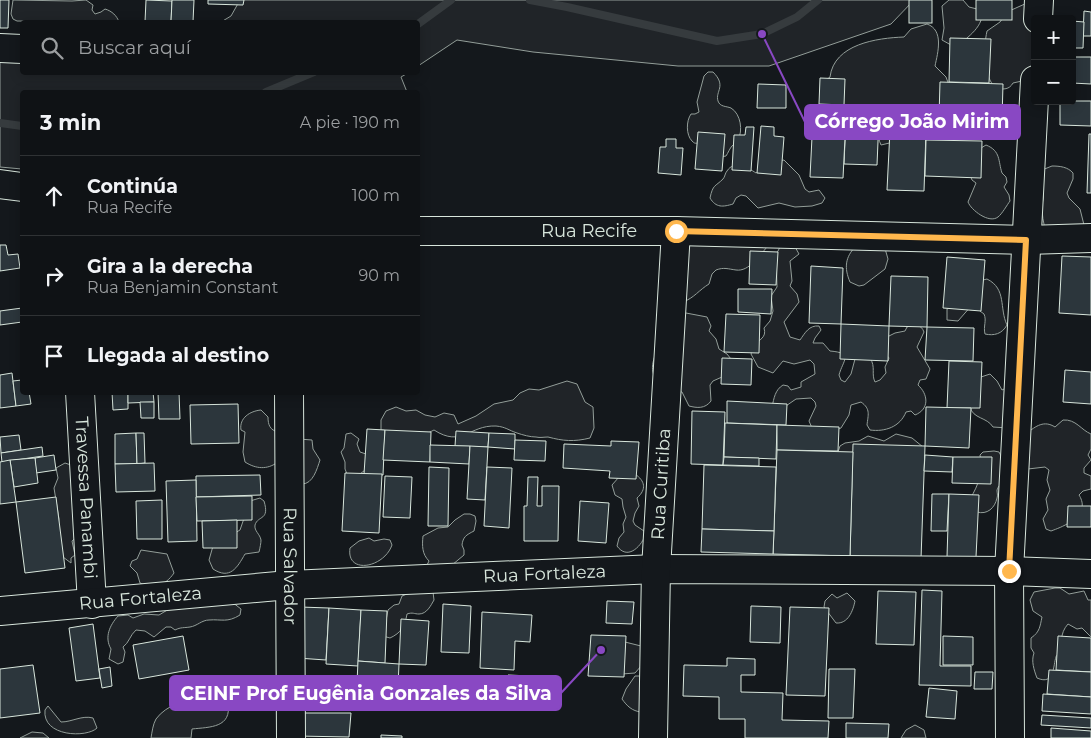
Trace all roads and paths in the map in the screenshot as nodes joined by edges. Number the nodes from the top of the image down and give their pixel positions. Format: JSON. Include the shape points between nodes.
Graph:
{"nodes":[{"id":1,"x":1039,"y":0,"type":"edge"},
{"id":2,"x":1038,"y":15,"type":"edge"},
{"id":3,"x":0,"y":48,"type":"edge"},
{"id":4,"x":20,"y":49,"type":"edge"},
{"id":5,"x":1034,"y":105,"type":"edge"},
{"id":6,"x":0,"y":184,"type":"edge"},
{"id":7,"x":20,"y":187,"type":"edge"},
{"id":8,"x":420,"y":231,"type":"edge"},
{"id":9,"x":676,"y":231,"type":"junction"},
{"id":10,"x":1091,"y":238,"type":"edge"},
{"id":11,"x":1026,"y":240,"type":"junction"},
{"id":12,"x":80,"y":395,"type":"edge"},
{"id":13,"x":289,"y":395,"type":"edge"},
{"id":14,"x":656,"y":569,"type":"junction"},
{"id":15,"x":1009,"y":571,"type":"junction"},
{"id":16,"x":1091,"y":574,"type":"edge"},
{"id":17,"x":289,"y":585,"type":"junction"},
{"id":18,"x":92,"y":604,"type":"junction"},
{"id":19,"x":0,"y":612,"type":"edge"},
{"id":20,"x":290,"y":738,"type":"edge"},
{"id":21,"x":653,"y":738,"type":"edge"},
{"id":22,"x":1010,"y":738,"type":"edge"}],
"edges":[{"from":1,"to":2,"type":"street"},
{"from":3,"to":4,"type":"street"},
{"from":5,"to":11,"type":"street"},
{"from":6,"to":7,"type":"street"},
{"from":8,"to":9,"type":"street","name":"Rua Recife"},
{"from":9,"to":11,"type":"street","name":"Rua Recife"},
{"from":9,"to":14,"type":"street","name":"Rua Curitiba"},
{"from":10,"to":11,"type":"street","name":"Rua Recife"},
{"from":11,"to":15,"type":"street"},
{"from":12,"to":18,"type":"street","name":"Travessa Panambi"},
{"from":13,"to":17,"type":"street","name":"Rua Salvador"},
{"from":14,"to":15,"type":"street","name":"Rua Fortaleza"},
{"from":14,"to":17,"type":"street","name":"Rua Fortaleza"},
{"from":14,"to":21,"type":"street","name":"Rua Curitiba"},
{"from":15,"to":16,"type":"street","name":"Rua Fortaleza"},
{"from":15,"to":22,"type":"street"},
{"from":17,"to":18,"type":"street","name":"Rua Fortaleza"},
{"from":17,"to":20,"type":"street","name":"Rua Salvador"},
{"from":18,"to":19,"type":"street","name":"Rua Fortaleza"}]}
